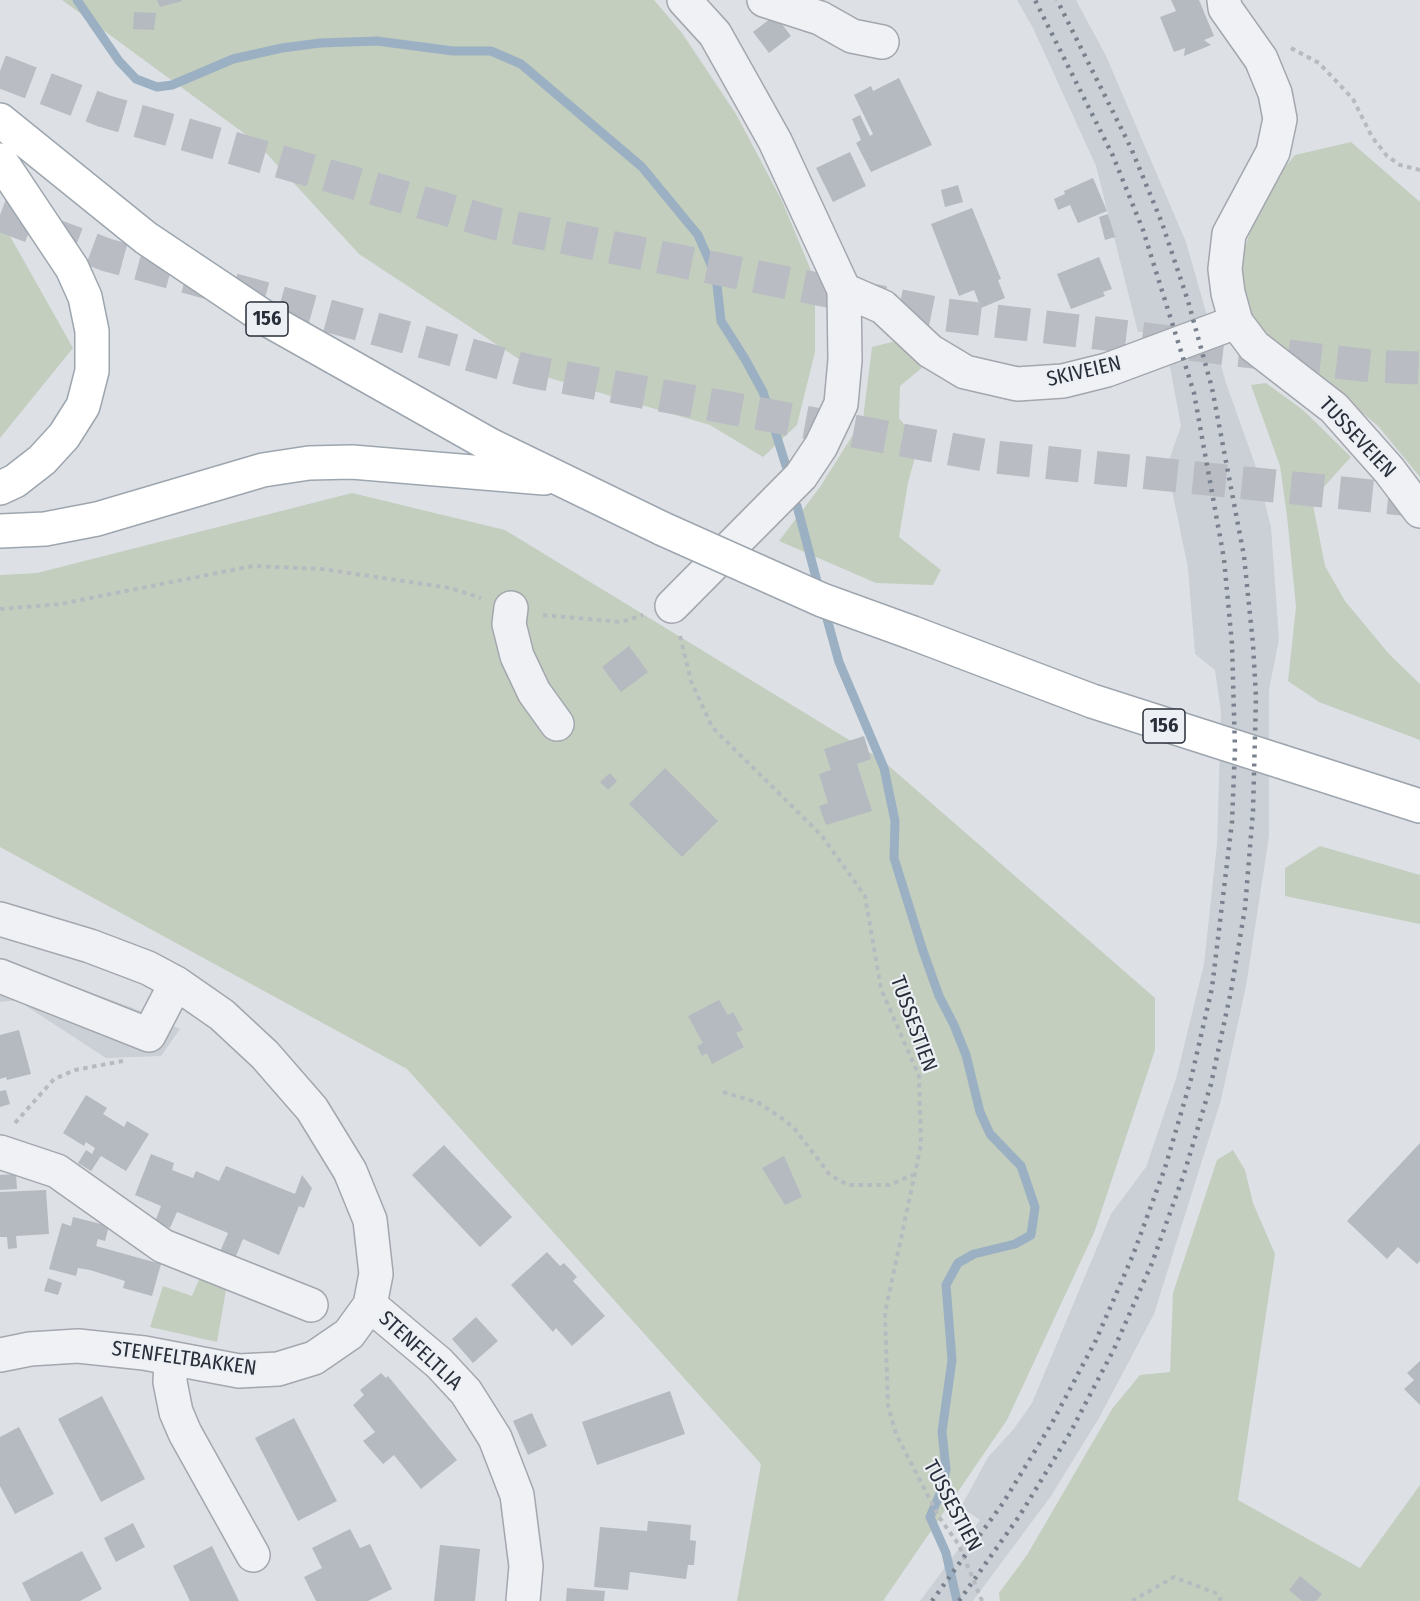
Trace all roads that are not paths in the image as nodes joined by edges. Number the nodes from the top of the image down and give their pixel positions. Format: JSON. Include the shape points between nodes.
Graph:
{"nodes":[{"id":1,"x":684,"y":0,"type":"edge"},
{"id":2,"x":764,"y":0,"type":"edge"},
{"id":3,"x":1224,"y":0,"type":"edge"},
{"id":4,"x":882,"y":42,"type":"dead end"},
{"id":5,"x":0,"y":120,"type":"edge"},
{"id":6,"x":0,"y":160,"type":"edge"},
{"id":7,"x":844,"y":290,"type":"junction"},
{"id":8,"x":1236,"y":322,"type":"junction"},
{"id":9,"x":560,"y":479,"type":"junction"},
{"id":10,"x":0,"y":488,"type":"edge"},
{"id":11,"x":1420,"y":511,"type":"edge"},
{"id":12,"x":0,"y":531,"type":"edge"},
{"id":13,"x":672,"y":606,"type":"road end"},
{"id":14,"x":511,"y":608,"type":"road end"},
{"id":15,"x":556,"y":724,"type":"dead end"},
{"id":16,"x":1420,"y":806,"type":"edge"},
{"id":17,"x":0,"y":919,"type":"edge"},
{"id":18,"x":0,"y":976,"type":"edge"},
{"id":19,"x":176,"y":983,"type":"junction"},
{"id":20,"x":6,"y":1140,"type":"edge"},
{"id":21,"x":311,"y":1305,"type":"dead end"},
{"id":22,"x":370,"y":1305,"type":"junction"},
{"id":23,"x":0,"y":1355,"type":"edge"},
{"id":24,"x":171,"y":1359,"type":"junction"},
{"id":25,"x":252,"y":1555,"type":"dead end"},
{"id":26,"x":523,"y":1601,"type":"edge"}],
"edges":[{"from":1,"to":7,"type":"street","via":[[715,34],[775,141]]},
{"from":2,"to":4,"type":"street","via":[[820,18],[868,42]]},
{"from":3,"to":8,"type":"street","via":[[1225,8],[1261,59],[1275,93],[1280,119],[1274,152],[1229,234],[1225,269]]},
{"from":5,"to":9,"type":"main road","number":"156","via":[[146,238],[260,315],[435,415]]},
{"from":6,"to":10,"type":"main road","via":[[72,268],[85,297],[92,331],[92,371],[82,406],[64,436],[42,460]]},
{"from":7,"to":8,"type":"street","name":"SKIVEIEN","via":[[883,307],[930,351],[965,372],[1017,384],[1063,381],[1107,370]]},
{"from":7,"to":13,"type":"street","via":[[841,404],[821,446],[785,495]]},
{"from":8,"to":11,"type":"street","name":"TUSSEVEIEN","via":[[1254,346],[1334,408]]},
{"from":9,"to":12,"type":"main road","number":"156","via":[[363,463],[309,463],[263,471],[97,519],[45,529]]},
{"from":9,"to":16,"type":"main road","number":"156","bridge":true,"via":[[663,530],[822,600],[1104,705]]},
{"from":14,"to":15,"type":"street","via":[[509,624],[517,656],[534,692]]},
{"from":17,"to":19,"type":"street","name":"STENFELTBAKKEN","via":[[122,957]]},
{"from":18,"to":19,"type":"street","via":[[149,1035]]},
{"from":19,"to":22,"type":"street","name":"STENFELTBAKKEN","via":[[222,1015],[265,1055],[332,1139],[370,1220],[376,1257]]},
{"from":20,"to":21,"type":"street","via":[[163,1246]]},
{"from":22,"to":24,"type":"street","name":"STENFELTBAKKEN","via":[[349,1334],[297,1365],[259,1372]]},
{"from":22,"to":26,"type":"street","name":"STENFELTLIA","via":[[439,1363],[466,1392],[495,1438],[517,1495],[526,1566]]},
{"from":23,"to":24,"type":"street","name":"STENFELTBAKKEN","via":[[30,1348],[78,1346]]},
{"from":24,"to":25,"type":"street","via":[[172,1397],[181,1422]]}]}
